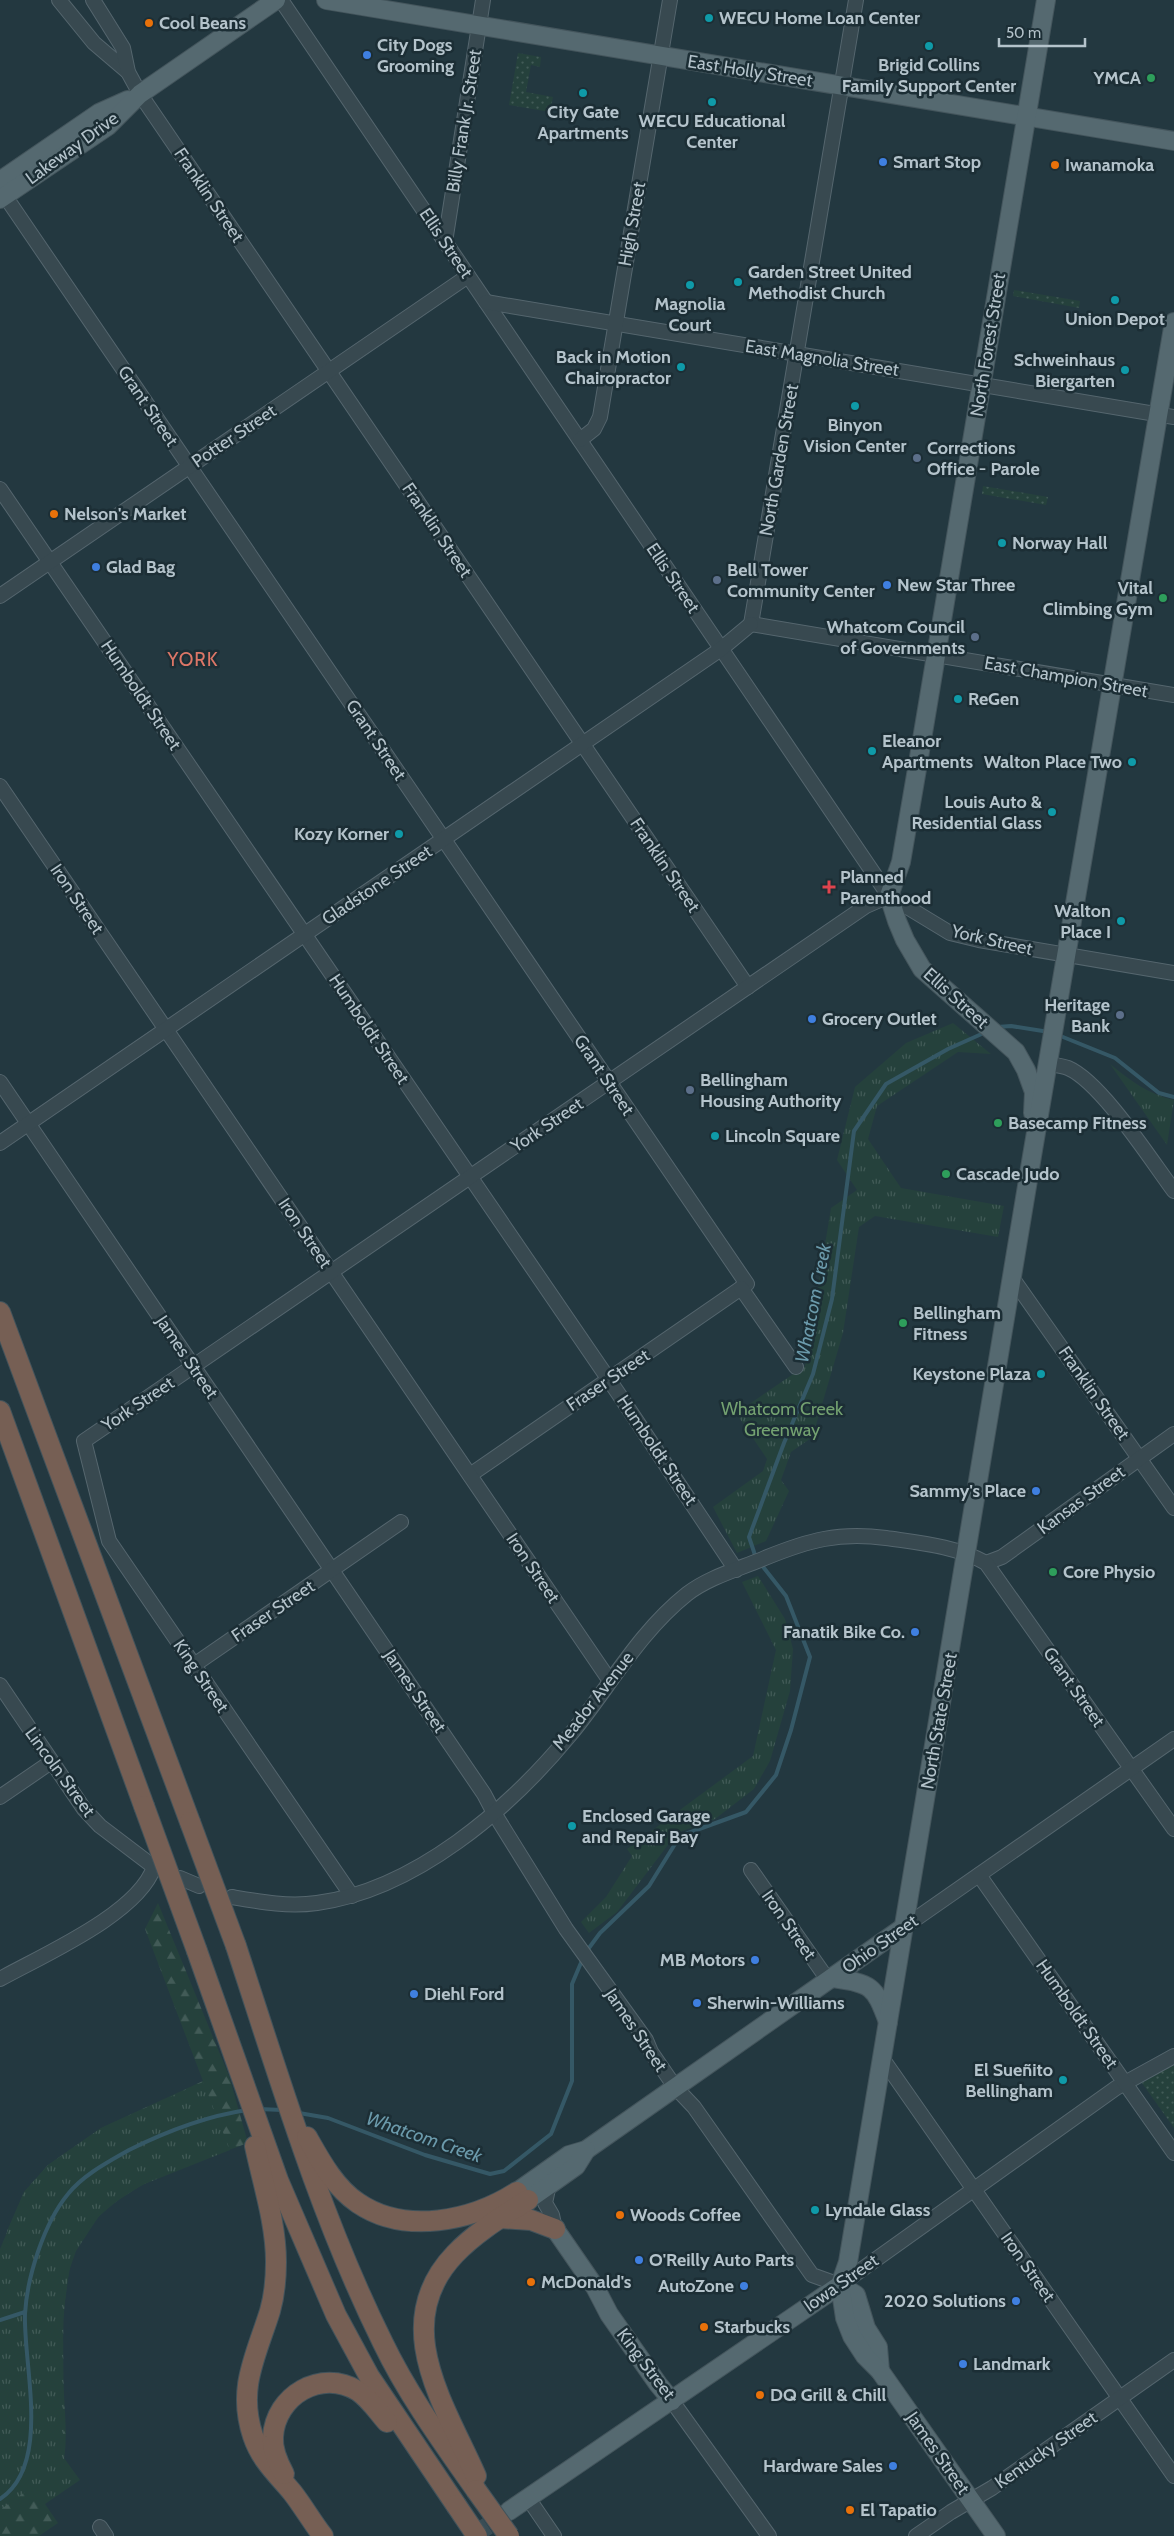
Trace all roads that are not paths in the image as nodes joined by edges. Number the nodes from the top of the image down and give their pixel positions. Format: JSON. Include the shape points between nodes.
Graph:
{"nodes":[{"id":1,"x":60,"y":0,"type":"edge"},
{"id":2,"x":93,"y":0,"type":"edge"},
{"id":3,"x":276,"y":0,"type":"edge"},
{"id":4,"x":281,"y":0,"type":"edge"},
{"id":5,"x":326,"y":0,"type":"edge"},
{"id":6,"x":483,"y":0,"type":"edge"},
{"id":7,"x":670,"y":0,"type":"edge"},
{"id":8,"x":856,"y":0,"type":"edge"},
{"id":9,"x":1046,"y":0,"type":"edge"},
{"id":10,"x":479,"y":26,"type":"junction"},
{"id":11,"x":660,"y":56,"type":"junction"},
{"id":12,"x":128,"y":72,"type":"junction"},
{"id":13,"x":842,"y":86,"type":"junction"},
{"id":14,"x":140,"y":94,"type":"junction"},
{"id":15,"x":1026,"y":117,"type":"junction"},
{"id":16,"x":1174,"y":142,"type":"edge"},
{"id":17,"x":2,"y":192,"type":"edge"},
{"id":18,"x":445,"y":242,"type":"junction"},
{"id":19,"x":468,"y":276,"type":"junction"},
{"id":20,"x":486,"y":302,"type":"junction"},
{"id":21,"x":1174,"y":322,"type":"edge"},
{"id":22,"x":616,"y":324,"type":"junction"},
{"id":23,"x":797,"y":354,"type":"junction"},
{"id":24,"x":329,"y":371,"type":"junction"},
{"id":25,"x":981,"y":385,"type":"junction"},
{"id":26,"x":1166,"y":416,"type":"edge"},
{"id":27,"x":580,"y":440,"type":"junction"},
{"id":28,"x":189,"y":467,"type":"junction"},
{"id":29,"x":0,"y":490,"type":"edge"},
{"id":30,"x":50,"y":562,"type":"junction"},
{"id":31,"x":0,"y":596,"type":"edge"},
{"id":32,"x":751,"y":624,"type":"junction"},
{"id":33,"x":721,"y":649,"type":"junction"},
{"id":34,"x":936,"y":655,"type":"junction"},
{"id":35,"x":1113,"y":685,"type":"junction"},
{"id":36,"x":1174,"y":695,"type":"edge"},
{"id":37,"x":582,"y":744,"type":"junction"},
{"id":38,"x":0,"y":786,"type":"edge"},
{"id":39,"x":443,"y":839,"type":"junction"},
{"id":40,"x":889,"y":896,"type":"junction"},
{"id":41,"x":304,"y":934,"type":"junction"},
{"id":42,"x":1068,"y":955,"type":"junction"},
{"id":43,"x":1174,"y":973,"type":"edge"},
{"id":44,"x":748,"y":987,"type":"junction"},
{"id":45,"x":166,"y":1029,"type":"junction"},
{"id":46,"x":1050,"y":1063,"type":"junction"},
{"id":47,"x":0,"y":1082,"type":"edge"},
{"id":48,"x":609,"y":1082,"type":"junction"},
{"id":49,"x":28,"y":1123,"type":"junction"},
{"id":50,"x":0,"y":1143,"type":"edge"},
{"id":51,"x":1032,"y":1156,"type":"junction"},
{"id":52,"x":470,"y":1177,"type":"junction"},
{"id":53,"x":1174,"y":1191,"type":"edge"},
{"id":54,"x":331,"y":1272,"type":"junction"},
{"id":55,"x":1013,"y":1278,"type":"junction"},
{"id":56,"x":744,"y":1286,"type":"junction"},
{"id":57,"x":0,"y":1312,"type":"edge"},
{"id":58,"x":194,"y":1366,"type":"junction"},
{"id":59,"x":796,"y":1367,"type":"dead end"},
{"id":60,"x":609,"y":1379,"type":"junction"},
{"id":61,"x":0,"y":1411,"type":"edge"},
{"id":62,"x":1174,"y":1434,"type":"edge"},
{"id":63,"x":84,"y":1441,"type":"joint"},
{"id":64,"x":1139,"y":1458,"type":"junction"},
{"id":65,"x":470,"y":1475,"type":"junction"},
{"id":66,"x":1174,"y":1508,"type":"edge"},
{"id":67,"x":401,"y":1522,"type":"dead end"},
{"id":68,"x":967,"y":1552,"type":"junction"},
{"id":69,"x":986,"y":1563,"type":"junction"},
{"id":70,"x":332,"y":1570,"type":"junction"},
{"id":71,"x":736,"y":1570,"type":"junction"},
{"id":72,"x":194,"y":1665,"type":"junction"},
{"id":73,"x":610,"y":1681,"type":"junction"},
{"id":74,"x":0,"y":1685,"type":"edge"},
{"id":75,"x":1174,"y":1738,"type":"edge"},
{"id":76,"x":51,"y":1762,"type":"junction"},
{"id":77,"x":1132,"y":1768,"type":"junction"},
{"id":78,"x":0,"y":1796,"type":"edge"},
{"id":79,"x":494,"y":1814,"type":"junction"},
{"id":80,"x":1174,"y":1829,"type":"edge"},
{"id":81,"x":751,"y":1870,"type":"dead end"},
{"id":82,"x":979,"y":1875,"type":"junction"},
{"id":83,"x":180,"y":1878,"type":"dead end"},
{"id":84,"x":199,"y":1886,"type":"dead end"},
{"id":85,"x":352,"y":1896,"type":"junction"},
{"id":86,"x":232,"y":1897,"type":"dead end"},
{"id":87,"x":904,"y":1927,"type":"junction"},
{"id":88,"x":0,"y":1979,"type":"edge"},
{"id":89,"x":830,"y":1979,"type":"junction"},
{"id":90,"x":888,"y":2023,"type":"junction"},
{"id":91,"x":1174,"y":2056,"type":"edge"},
{"id":92,"x":882,"y":2058,"type":"junction"},
{"id":93,"x":1125,"y":2082,"type":"junction"},
{"id":94,"x":675,"y":2087,"type":"junction"},
{"id":95,"x":586,"y":2150,"type":"junction"},
{"id":96,"x":1174,"y":2153,"type":"edge"},
{"id":97,"x":311,"y":2156,"type":"junction"},
{"id":98,"x":271,"y":2184,"type":"junction"},
{"id":99,"x":550,"y":2184,"type":"junction"},
{"id":100,"x":973,"y":2188,"type":"junction"},
{"id":101,"x":525,"y":2194,"type":"junction"},
{"id":102,"x":500,"y":2218,"type":"junction"},
{"id":103,"x":555,"y":2229,"type":"junction"},
{"id":104,"x":840,"y":2284,"type":"junction"},
{"id":105,"x":1174,"y":2360,"type":"edge"},
{"id":106,"x":1120,"y":2398,"type":"junction"},
{"id":107,"x":672,"y":2400,"type":"junction"},
{"id":108,"x":1174,"y":2476,"type":"edge"},
{"id":109,"x":479,"y":2488,"type":"junction"},
{"id":110,"x":291,"y":2492,"type":"junction"},
{"id":111,"x":450,"y":2497,"type":"junction"},
{"id":112,"x":528,"y":2498,"type":"junction"},
{"id":113,"x":971,"y":2500,"type":"junction"},
{"id":114,"x":500,"y":2512,"type":"junction"},
{"id":115,"x":323,"y":2536,"type":"edge"},
{"id":116,"x":477,"y":2536,"type":"edge"},
{"id":117,"x":509,"y":2536,"type":"edge"},
{"id":118,"x":554,"y":2536,"type":"edge"},
{"id":119,"x":769,"y":2536,"type":"edge"},
{"id":120,"x":916,"y":2536,"type":"edge"},
{"id":121,"x":996,"y":2536,"type":"edge"}],
"edges":[{"from":1,"to":12,"type":"street","name":"Franklin Street","via":[[94,43]]},
{"from":2,"to":12,"type":"street","name":"Franklin Street","via":[[123,48]]},
{"from":3,"to":14,"type":"main road","name":"Lakeway Drive"},
{"from":4,"to":18,"type":"street","name":"Ellis Street"},
{"from":5,"to":10,"type":"main road","name":"East Holly Street"},
{"from":6,"to":10,"type":"street","name":"Billy Frank Jr. Street"},
{"from":7,"to":11,"type":"street","name":"High Street"},
{"from":8,"to":13,"type":"street","name":"North Garden Street"},
{"from":9,"to":15,"type":"main road","name":"North Forest Street"},
{"from":10,"to":11,"type":"main road","name":"East Holly Street"},
{"from":10,"to":18,"type":"street","name":"Billy Frank Jr. Street"},
{"from":11,"to":13,"type":"main road","name":"East Holly Street"},
{"from":11,"to":22,"type":"street","name":"High Street"},
{"from":12,"to":14,"type":"street","name":"Franklin Street"},
{"from":13,"to":15,"type":"main road","name":"East Holly Street"},
{"from":13,"to":23,"type":"street","name":"North Garden Street"},
{"from":14,"to":17,"type":"main road","name":"Lakeway Drive","via":[[99,113]]},
{"from":14,"to":24,"type":"street","name":"Franklin Street"},
{"from":15,"to":16,"type":"main road","name":"East Holly Street"},
{"from":15,"to":25,"type":"main road","name":"North Forest Street"},
{"from":17,"to":28,"type":"street","name":"Grant Street"},
{"from":18,"to":19,"type":"street","name":"Ellis Street"},
{"from":19,"to":20,"type":"street","name":"Ellis Street"},
{"from":19,"to":24,"type":"street","name":"Potter Street"},
{"from":20,"to":22,"type":"street","name":"East Magnolia Street"},
{"from":20,"to":27,"type":"street","name":"Ellis Street"},
{"from":21,"to":26,"type":"main road"},
{"from":22,"to":23,"type":"street","name":"East Magnolia Street"},
{"from":22,"to":27,"type":"street","name":"High Street","via":[[599,422]]},
{"from":23,"to":25,"type":"street","name":"East Magnolia Street"},
{"from":23,"to":32,"type":"street","name":"North Garden Street"},
{"from":24,"to":28,"type":"street","name":"Potter Street"},
{"from":24,"to":37,"type":"street","name":"Franklin Street"},
{"from":25,"to":26,"type":"street","name":"East Magnolia Street"},
{"from":25,"to":34,"type":"main road","name":"North Forest Street"},
{"from":26,"to":35,"type":"main road"},
{"from":27,"to":33,"type":"street","name":"Ellis Street"},
{"from":28,"to":30,"type":"street","name":"Potter Street"},
{"from":28,"to":39,"type":"street","name":"Grant Street"},
{"from":29,"to":30,"type":"street","name":"Humboldt Street"},
{"from":30,"to":31,"type":"street","name":"Potter Street"},
{"from":30,"to":41,"type":"street","name":"Humboldt Street"},
{"from":32,"to":33,"type":"street","name":"Gladstone Street"},
{"from":32,"to":34,"type":"street","name":"East Champion Street"},
{"from":33,"to":37,"type":"street","name":"Gladstone Street"},
{"from":33,"to":40,"type":"street","name":"Ellis Street"},
{"from":34,"to":35,"type":"street","name":"East Champion Street"},
{"from":34,"to":40,"type":"main road","name":"North Forest Street","via":[[901,862]]},
{"from":35,"to":36,"type":"street","name":"East Champion Street"},
{"from":35,"to":42,"type":"main road"},
{"from":37,"to":39,"type":"street","name":"Gladstone Street"},
{"from":37,"to":44,"type":"street","name":"Franklin Street"},
{"from":38,"to":45,"type":"street","name":"Iron Street"},
{"from":39,"to":41,"type":"street","name":"Gladstone Street"},
{"from":39,"to":48,"type":"street","name":"Grant Street"},
{"from":40,"to":42,"type":"street","name":"York Street","via":[[950,933]]},
{"from":40,"to":44,"type":"street","name":"York Street","via":[[866,906]]},
{"from":40,"to":51,"type":"main road","name":"Ellis Street","via":[[914,958],[933,980],[1009,1045],[1026,1070],[1034,1092]]},
{"from":41,"to":45,"type":"street","name":"Gladstone Street"},
{"from":41,"to":52,"type":"street","name":"Humboldt Street"},
{"from":42,"to":43,"type":"street","name":"York Street"},
{"from":42,"to":46,"type":"main road"},
{"from":44,"to":48,"type":"street","name":"York Street"},
{"from":45,"to":49,"type":"street","name":"Gladstone Street"},
{"from":45,"to":54,"type":"street","name":"Iron Street"},
{"from":46,"to":51,"type":"main road"},
{"from":46,"to":53,"type":"street","via":[[1075,1072],[1098,1093]]},
{"from":47,"to":49,"type":"street","name":"James Street"},
{"from":48,"to":52,"type":"street","name":"York Street"},
{"from":48,"to":56,"type":"street","name":"Grant Street"},
{"from":49,"to":50,"type":"street","name":"Gladstone Street"},
{"from":49,"to":58,"type":"street","name":"James Street"},
{"from":51,"to":55,"type":"main road","name":"North State Street"},
{"from":52,"to":54,"type":"street","name":"York Street"},
{"from":52,"to":60,"type":"street","name":"Humboldt Street"},
{"from":54,"to":58,"type":"street","name":"York Street"},
{"from":54,"to":65,"type":"street","name":"Iron Street"},
{"from":55,"to":64,"type":"street","name":"Franklin Street"},
{"from":55,"to":68,"type":"main road","name":"North State Street"},
{"from":56,"to":59,"type":"street","name":"Grant Street"},
{"from":56,"to":60,"type":"street","name":"Fraser Street"},
{"from":57,"to":97,"type":"highway","bridge":true,"via":[[236,1946],[289,2108]]},
{"from":58,"to":63,"type":"street","name":"York Street"},
{"from":58,"to":70,"type":"street","name":"James Street"},
{"from":60,"to":65,"type":"street","name":"Fraser Street"},
{"from":60,"to":71,"type":"street","name":"Humboldt Street"},
{"from":61,"to":98,"type":"highway","bridge":true,"via":[[236,2061]]},
{"from":62,"to":64,"type":"street","name":"Kansas Street"},
{"from":63,"to":72,"type":"street","name":"King Street","via":[[109,1541]]},
{"from":64,"to":66,"type":"street","name":"Franklin Street"},
{"from":64,"to":69,"type":"street","name":"Kansas Street","via":[[1002,1557]]},
{"from":65,"to":73,"type":"street","name":"Iron Street"},
{"from":67,"to":70,"type":"street","name":"Fraser Street"},
{"from":68,"to":69,"type":"street","name":"Grant Street"},
{"from":68,"to":71,"type":"street","name":"Meador Avenue","via":[[860,1536],[821,1538]]},
{"from":68,"to":87,"type":"main road","name":"North State Street"},
{"from":69,"to":77,"type":"street","name":"Grant Street"},
{"from":70,"to":72,"type":"street","name":"Fraser Street"},
{"from":70,"to":79,"type":"street","name":"James Street","via":[[484,1794]]},
{"from":71,"to":73,"type":"street","name":"Meador Avenue","via":[[688,1594],[649,1631]]},
{"from":72,"to":85,"type":"street","name":"King Street"},
{"from":73,"to":79,"type":"street","name":"Meador Avenue","via":[[570,1734]]},
{"from":74,"to":76,"type":"street","name":"Lincoln Street"},
{"from":75,"to":77,"type":"street","name":"Ohio Street"},
{"from":76,"to":78,"type":"street"},
{"from":76,"to":88,"type":"street","name":"Lincoln Street","via":[[100,1826],[154,1867],[150,1878],[125,1906],[98,1926]]},
{"from":77,"to":80,"type":"street","name":"Grant Street"},
{"from":77,"to":82,"type":"street","name":"Ohio Street"},
{"from":79,"to":85,"type":"street","name":"Meador Avenue","via":[[426,1861],[384,1884]]},
{"from":79,"to":94,"type":"street","name":"James Street","via":[[566,1929],[646,2040]]},
{"from":81,"to":89,"type":"street","name":"Iron Street"},
{"from":82,"to":87,"type":"street","name":"Ohio Street"},
{"from":82,"to":93,"type":"street","name":"Humboldt Street"},
{"from":83,"to":84,"type":"street"},
{"from":85,"to":86,"type":"street","name":"Meador Avenue","via":[[300,1905]]},
{"from":87,"to":89,"type":"main road","name":"Ohio Street"},
{"from":87,"to":90,"type":"main road","name":"North State Street"},
{"from":89,"to":90,"type":"main road","via":[[867,1985],[875,1992]]},
{"from":89,"to":94,"type":"main road","name":"Ohio Street"},
{"from":90,"to":92,"type":"main road","name":"North State Street"},
{"from":91,"to":93,"type":"street","name":"Iowa Street"},
{"from":92,"to":100,"type":"street","name":"Iron Street"},
{"from":92,"to":104,"type":"main road","name":"North State Street","via":[[848,2262]]},
{"from":93,"to":96,"type":"street","name":"Humboldt Street"},
{"from":93,"to":100,"type":"street","name":"Iowa Street"},
{"from":94,"to":95,"type":"main road","name":"Ohio Street"},
{"from":94,"to":104,"type":"street","name":"James Street","via":[[694,2107],[812,2275]]},
{"from":95,"to":99,"type":"main road","name":"Ohio Street","via":[[576,2166]]},
{"from":95,"to":101,"type":"main road","name":"Ohio Street","via":[[569,2155]]},
{"from":97,"to":101,"type":"highway","via":[[356,2202],[385,2217],[405,2221],[460,2216]]},
{"from":97,"to":109,"type":"highway","via":[[328,2220],[383,2344],[439,2438]]},
{"from":98,"to":110,"type":"highway","via":[[276,2262],[270,2310],[249,2370],[246,2392],[253,2437],[276,2476]]},
{"from":98,"to":111,"type":"highway","via":[[369,2376]]},
{"from":99,"to":101,"type":"main road","name":"Ohio Street"},
{"from":99,"to":103,"type":"street","name":"King Street","via":[[544,2203],[552,2215]]},
{"from":100,"to":104,"type":"street","name":"Iowa Street"},
{"from":100,"to":106,"type":"street","name":"Iron Street"},
{"from":101,"to":102,"type":"highway"},
{"from":102,"to":103,"type":"highway","via":[[531,2220]]},
{"from":102,"to":109,"type":"highway","via":[[472,2238],[445,2266],[427,2304],[423,2332],[432,2380]]},
{"from":103,"to":107,"type":"main road","name":"King Street","via":[[595,2287],[609,2314]]},
{"from":104,"to":107,"type":"main road","name":"Iowa Street"},
{"from":104,"to":113,"type":"main road","name":"James Street","via":[[856,2295],[866,2328],[878,2347],[880,2370]]},
{"from":105,"to":106,"type":"street","name":"Kentucky Street"},
{"from":106,"to":108,"type":"street","name":"Iron Street"},
{"from":106,"to":113,"type":"street","name":"Kentucky Street"},
{"from":107,"to":112,"type":"main road","name":"Iowa Street"},
{"from":107,"to":119,"type":"street","name":"King Street"},
{"from":109,"to":114,"type":"highway","bridge":true},
{"from":110,"to":111,"type":"highway","via":[[275,2456],[275,2422],[282,2407],[294,2395],[309,2386],[326,2383],[350,2388],[371,2403]]},
{"from":110,"to":115,"type":"highway"},
{"from":111,"to":116,"type":"highway","bridge":true},
{"from":112,"to":114,"type":"main road","name":"Iowa Street"},
{"from":112,"to":118,"type":"street"},
{"from":113,"to":120,"type":"street","name":"Kentucky Street"},
{"from":113,"to":121,"type":"main road","name":"James Street"},
{"from":114,"to":117,"type":"highway","bridge":true}]}
